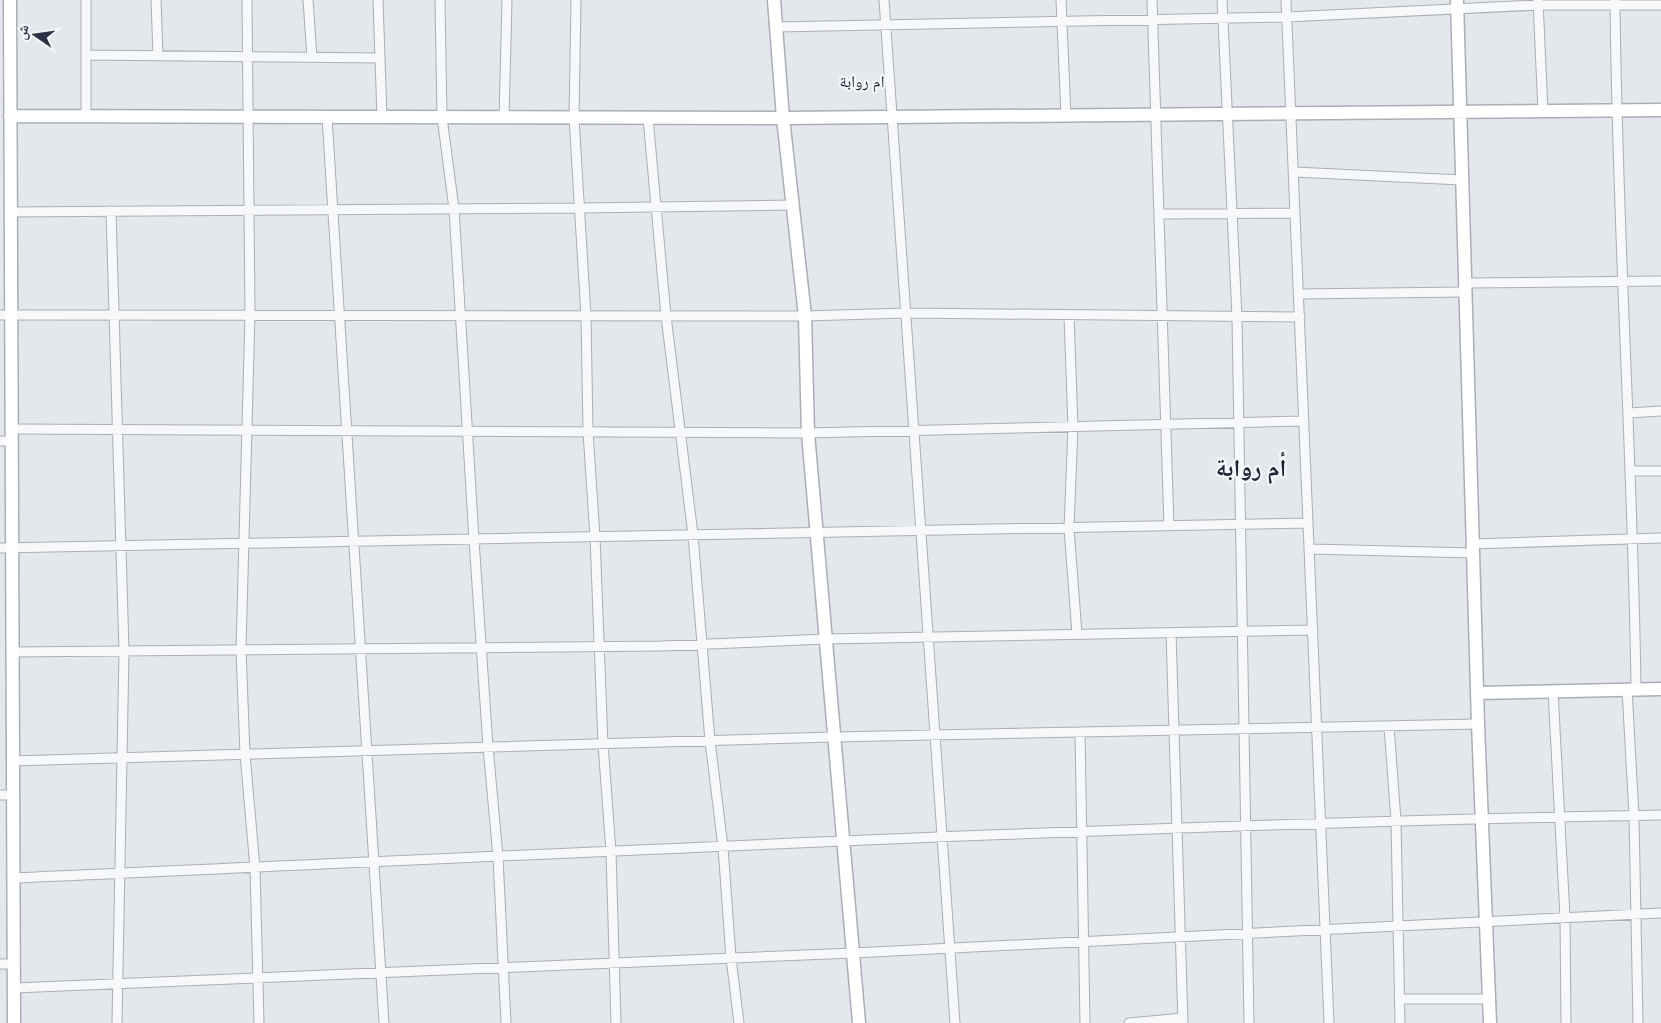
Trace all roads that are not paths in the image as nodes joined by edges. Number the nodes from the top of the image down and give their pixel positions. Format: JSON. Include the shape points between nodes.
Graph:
{"nodes":[{"id":1,"x":10,"y":0,"type":"edge"},
{"id":2,"x":86,"y":0,"type":"edge"},
{"id":3,"x":156,"y":0,"type":"edge"},
{"id":4,"x":247,"y":0,"type":"edge"},
{"id":5,"x":308,"y":0,"type":"edge"},
{"id":6,"x":378,"y":0,"type":"edge"},
{"id":7,"x":440,"y":0,"type":"edge"},
{"id":8,"x":507,"y":0,"type":"edge"},
{"id":9,"x":576,"y":0,"type":"edge"},
{"id":10,"x":774,"y":0,"type":"edge"},
{"id":11,"x":884,"y":0,"type":"edge"},
{"id":12,"x":1061,"y":0,"type":"edge"},
{"id":13,"x":1152,"y":0,"type":"edge"},
{"id":14,"x":1222,"y":0,"type":"edge"},
{"id":15,"x":1286,"y":0,"type":"edge"},
{"id":16,"x":1538,"y":3,"type":"edge"},
{"id":17,"x":1615,"y":3,"type":"edge"},
{"id":18,"x":1457,"y":5,"type":"edge"},
{"id":19,"x":1661,"y":5,"type":"edge"},
{"id":20,"x":1287,"y":17,"type":"junction"},
{"id":21,"x":1223,"y":18,"type":"junction"},
{"id":22,"x":1152,"y":20,"type":"junction"},
{"id":23,"x":1062,"y":22,"type":"junction"},
{"id":24,"x":886,"y":25,"type":"junction"},
{"id":25,"x":776,"y":27,"type":"junction"},
{"id":26,"x":5,"y":36,"type":"edge"},
{"id":27,"x":86,"y":55,"type":"junction"},
{"id":28,"x":158,"y":56,"type":"junction"},
{"id":29,"x":248,"y":56,"type":"junction"},
{"id":30,"x":312,"y":57,"type":"junction"},
{"id":31,"x":380,"y":58,"type":"junction"},
{"id":32,"x":1661,"y":110,"type":"edge"},
{"id":33,"x":1616,"y":111,"type":"junction"},
{"id":34,"x":1543,"y":112,"type":"junction"},
{"id":35,"x":1291,"y":114,"type":"junction"},
{"id":36,"x":1460,"y":114,"type":"junction"},
{"id":37,"x":1154,"y":115,"type":"junction"},
{"id":38,"x":1229,"y":115,"type":"junction"},
{"id":39,"x":10,"y":116,"type":"junction"},
{"id":40,"x":86,"y":116,"type":"junction"},
{"id":41,"x":1066,"y":116,"type":"junction"},
{"id":42,"x":249,"y":117,"type":"junction"},
{"id":43,"x":327,"y":117,"type":"junction"},
{"id":44,"x":382,"y":117,"type":"junction"},
{"id":45,"x":442,"y":117,"type":"junction"},
{"id":46,"x":893,"y":117,"type":"junction"},
{"id":47,"x":504,"y":118,"type":"junction"},
{"id":48,"x":574,"y":118,"type":"junction"},
{"id":49,"x":648,"y":118,"type":"junction"},
{"id":50,"x":783,"y":118,"type":"junction"},
{"id":51,"x":1294,"y":172,"type":"junction"},
{"id":52,"x":5,"y":177,"type":"edge"},
{"id":53,"x":1462,"y":180,"type":"junction"},
{"id":54,"x":793,"y":205,"type":"junction"},
{"id":55,"x":655,"y":207,"type":"junction"},
{"id":56,"x":580,"y":208,"type":"junction"},
{"id":57,"x":454,"y":209,"type":"junction"},
{"id":58,"x":249,"y":210,"type":"junction"},
{"id":59,"x":333,"y":210,"type":"junction"},
{"id":60,"x":111,"y":211,"type":"junction"},
{"id":61,"x":10,"y":212,"type":"junction"},
{"id":62,"x":1295,"y":213,"type":"junction"},
{"id":63,"x":1159,"y":214,"type":"junction"},
{"id":64,"x":1233,"y":214,"type":"junction"},
{"id":65,"x":1661,"y":281,"type":"edge"},
{"id":66,"x":1623,"y":282,"type":"junction"},
{"id":67,"x":1465,"y":288,"type":"junction"},
{"id":68,"x":1299,"y":294,"type":"junction"},
{"id":69,"x":906,"y":313,"type":"junction"},
{"id":70,"x":5,"y":315,"type":"edge"},
{"id":71,"x":113,"y":315,"type":"junction"},
{"id":72,"x":1069,"y":315,"type":"junction"},
{"id":73,"x":250,"y":316,"type":"junction"},
{"id":74,"x":340,"y":316,"type":"junction"},
{"id":75,"x":461,"y":316,"type":"junction"},
{"id":76,"x":586,"y":316,"type":"junction"},
{"id":77,"x":666,"y":316,"type":"junction"},
{"id":78,"x":805,"y":316,"type":"junction"},
{"id":79,"x":1163,"y":316,"type":"junction"},
{"id":80,"x":1237,"y":317,"type":"junction"},
{"id":81,"x":1300,"y":318,"type":"junction"},
{"id":82,"x":1661,"y":411,"type":"edge"},
{"id":83,"x":1629,"y":412,"type":"junction"},
{"id":84,"x":1304,"y":421,"type":"junction"},
{"id":85,"x":1240,"y":423,"type":"junction"},
{"id":86,"x":1166,"y":424,"type":"junction"},
{"id":87,"x":1073,"y":426,"type":"junction"},
{"id":88,"x":119,"y":430,"type":"junction"},
{"id":89,"x":246,"y":430,"type":"junction"},
{"id":90,"x":914,"y":430,"type":"junction"},
{"id":91,"x":347,"y":431,"type":"junction"},
{"id":92,"x":468,"y":431,"type":"junction"},
{"id":93,"x":588,"y":432,"type":"junction"},
{"id":94,"x":680,"y":432,"type":"junction"},
{"id":95,"x":808,"y":433,"type":"junction"},
{"id":96,"x":7,"y":437,"type":"edge"},
{"id":97,"x":1631,"y":471,"type":"junction"},
{"id":98,"x":1661,"y":471,"type":"edge"},
{"id":99,"x":1308,"y":523,"type":"junction"},
{"id":100,"x":1242,"y":524,"type":"junction"},
{"id":101,"x":1169,"y":526,"type":"junction"},
{"id":102,"x":1069,"y":528,"type":"junction"},
{"id":103,"x":921,"y":531,"type":"junction"},
{"id":104,"x":816,"y":533,"type":"junction"},
{"id":105,"x":693,"y":536,"type":"junction"},
{"id":106,"x":595,"y":537,"type":"junction"},
{"id":107,"x":1661,"y":538,"type":"edge"},
{"id":108,"x":1634,"y":539,"type":"junction"},
{"id":109,"x":474,"y":540,"type":"junction"},
{"id":110,"x":354,"y":542,"type":"junction"},
{"id":111,"x":244,"y":544,"type":"junction"},
{"id":112,"x":121,"y":546,"type":"junction"},
{"id":113,"x":5,"y":548,"type":"edge"},
{"id":114,"x":1473,"y":548,"type":"junction"},
{"id":115,"x":1309,"y":549,"type":"junction"},
{"id":116,"x":1313,"y":630,"type":"junction"},
{"id":117,"x":1242,"y":632,"type":"junction"},
{"id":118,"x":1171,"y":633,"type":"junction"},
{"id":119,"x":1077,"y":634,"type":"junction"},
{"id":120,"x":929,"y":637,"type":"junction"},
{"id":121,"x":826,"y":639,"type":"junction"},
{"id":122,"x":703,"y":644,"type":"junction"},
{"id":123,"x":8,"y":647,"type":"edge"},
{"id":124,"x":599,"y":647,"type":"junction"},
{"id":125,"x":482,"y":648,"type":"junction"},
{"id":126,"x":360,"y":649,"type":"junction"},
{"id":127,"x":242,"y":650,"type":"junction"},
{"id":128,"x":124,"y":651,"type":"junction"},
{"id":129,"x":1661,"y":688,"type":"edge"},
{"id":130,"x":1631,"y":689,"type":"junction"},
{"id":131,"x":1553,"y":691,"type":"junction"},
{"id":132,"x":1478,"y":693,"type":"junction"},
{"id":133,"x":1478,"y":724,"type":"junction"},
{"id":134,"x":1389,"y":726,"type":"junction"},
{"id":135,"x":1317,"y":728,"type":"junction"},
{"id":136,"x":1244,"y":729,"type":"junction"},
{"id":137,"x":1174,"y":730,"type":"junction"},
{"id":138,"x":1080,"y":732,"type":"junction"},
{"id":139,"x":935,"y":735,"type":"junction"},
{"id":140,"x":834,"y":737,"type":"junction"},
{"id":141,"x":710,"y":741,"type":"junction"},
{"id":142,"x":603,"y":744,"type":"junction"},
{"id":143,"x":488,"y":747,"type":"junction"},
{"id":144,"x":367,"y":751,"type":"junction"},
{"id":145,"x":245,"y":754,"type":"junction"},
{"id":146,"x":123,"y":758,"type":"junction"},
{"id":147,"x":12,"y":761,"type":"junction"},
{"id":148,"x":6,"y":795,"type":"edge"},
{"id":149,"x":1661,"y":815,"type":"edge"},
{"id":150,"x":1634,"y":816,"type":"junction"},
{"id":151,"x":1560,"y":817,"type":"junction"},
{"id":152,"x":1482,"y":818,"type":"junction"},
{"id":153,"x":1396,"y":821,"type":"junction"},
{"id":154,"x":1321,"y":824,"type":"junction"},
{"id":155,"x":1246,"y":827,"type":"junction"},
{"id":156,"x":1176,"y":829,"type":"junction"},
{"id":157,"x":1082,"y":832,"type":"junction"},
{"id":158,"x":942,"y":838,"type":"junction"},
{"id":159,"x":843,"y":841,"type":"junction"},
{"id":160,"x":723,"y":846,"type":"junction"},
{"id":161,"x":611,"y":852,"type":"junction"},
{"id":162,"x":498,"y":857,"type":"junction"},
{"id":163,"x":374,"y":862,"type":"junction"},
{"id":164,"x":255,"y":868,"type":"junction"},
{"id":165,"x":121,"y":874,"type":"junction"},
{"id":166,"x":13,"y":878,"type":"junction"},
{"id":167,"x":1661,"y":912,"type":"edge"},
{"id":168,"x":1637,"y":914,"type":"junction"},
{"id":169,"x":1565,"y":916,"type":"junction"},
{"id":170,"x":1486,"y":920,"type":"junction"},
{"id":171,"x":1398,"y":924,"type":"junction"},
{"id":172,"x":1325,"y":928,"type":"junction"},
{"id":173,"x":1247,"y":932,"type":"junction"},
{"id":174,"x":1179,"y":936,"type":"junction"},
{"id":175,"x":1084,"y":941,"type":"junction"},
{"id":176,"x":950,"y":948,"type":"junction"},
{"id":177,"x":853,"y":953,"type":"junction"},
{"id":178,"x":731,"y":958,"type":"junction"},
{"id":179,"x":614,"y":963,"type":"junction"},
{"id":180,"x":0,"y":964,"type":"edge"},
{"id":181,"x":14,"y":964,"type":"junction"},
{"id":182,"x":502,"y":968,"type":"junction"},
{"id":183,"x":381,"y":973,"type":"junction"},
{"id":184,"x":257,"y":978,"type":"junction"},
{"id":185,"x":116,"y":984,"type":"junction"},
{"id":186,"x":14,"y":988,"type":"junction"},
{"id":187,"x":1400,"y":999,"type":"junction"},
{"id":188,"x":1489,"y":999,"type":"junction"},
{"id":189,"x":1183,"y":1020,"type":"edge"},
{"id":190,"x":14,"y":1023,"type":"edge"},
{"id":191,"x":117,"y":1023,"type":"edge"},
{"id":192,"x":259,"y":1023,"type":"edge"},
{"id":193,"x":384,"y":1023,"type":"edge"},
{"id":194,"x":506,"y":1023,"type":"edge"},
{"id":195,"x":616,"y":1023,"type":"edge"},
{"id":196,"x":739,"y":1023,"type":"edge"},
{"id":197,"x":859,"y":1023,"type":"edge"},
{"id":198,"x":955,"y":1023,"type":"edge"},
{"id":199,"x":1085,"y":1023,"type":"edge"},
{"id":200,"x":1129,"y":1023,"type":"edge"},
{"id":201,"x":1249,"y":1023,"type":"edge"},
{"id":202,"x":1329,"y":1023,"type":"edge"},
{"id":203,"x":1400,"y":1023,"type":"edge"},
{"id":204,"x":1490,"y":1023,"type":"edge"},
{"id":205,"x":1566,"y":1023,"type":"edge"},
{"id":206,"x":1638,"y":1023,"type":"edge"}],
"edges":[{"from":1,"to":26,"type":"street"},
{"from":2,"to":27,"type":"street"},
{"from":3,"to":28,"type":"street"},
{"from":4,"to":29,"type":"street"},
{"from":5,"to":30,"type":"street"},
{"from":6,"to":31,"type":"street"},
{"from":7,"to":45,"type":"street"},
{"from":8,"to":47,"type":"street"},
{"from":9,"to":48,"type":"street"},
{"from":10,"to":25,"type":"street"},
{"from":11,"to":24,"type":"street"},
{"from":12,"to":23,"type":"street"},
{"from":13,"to":22,"type":"street"},
{"from":14,"to":21,"type":"street"},
{"from":15,"to":20,"type":"street"},
{"from":16,"to":17,"type":"street"},
{"from":16,"to":18,"type":"street"},
{"from":16,"to":34,"type":"street"},
{"from":17,"to":19,"type":"street"},
{"from":17,"to":33,"type":"street"},
{"from":18,"to":20,"type":"street"},
{"from":18,"to":36,"type":"street"},
{"from":20,"to":21,"type":"street"},
{"from":20,"to":35,"type":"street"},
{"from":21,"to":22,"type":"street"},
{"from":21,"to":38,"type":"street"},
{"from":22,"to":23,"type":"street"},
{"from":22,"to":37,"type":"street"},
{"from":23,"to":24,"type":"street"},
{"from":23,"to":41,"type":"street"},
{"from":24,"to":25,"type":"street"},
{"from":24,"to":46,"type":"street"},
{"from":25,"to":50,"type":"street"},
{"from":26,"to":39,"type":"street"},
{"from":27,"to":28,"type":"street"},
{"from":27,"to":40,"type":"street"},
{"from":28,"to":29,"type":"street"},
{"from":29,"to":30,"type":"street"},
{"from":29,"to":42,"type":"street"},
{"from":30,"to":31,"type":"street"},
{"from":31,"to":44,"type":"street"},
{"from":32,"to":33,"type":"street"},
{"from":33,"to":34,"type":"street"},
{"from":33,"to":66,"type":"street"},
{"from":34,"to":36,"type":"street"},
{"from":35,"to":36,"type":"street"},
{"from":35,"to":38,"type":"street"},
{"from":35,"to":51,"type":"street"},
{"from":36,"to":53,"type":"street"},
{"from":37,"to":38,"type":"street"},
{"from":37,"to":41,"type":"street"},
{"from":37,"to":63,"type":"street"},
{"from":38,"to":64,"type":"street"},
{"from":39,"to":40,"type":"street"},
{"from":39,"to":52,"type":"street"},
{"from":40,"to":42,"type":"street"},
{"from":41,"to":46,"type":"street"},
{"from":42,"to":43,"type":"street"},
{"from":42,"to":58,"type":"street"},
{"from":43,"to":44,"type":"street"},
{"from":43,"to":59,"type":"street"},
{"from":44,"to":45,"type":"street"},
{"from":45,"to":47,"type":"street"},
{"from":45,"to":57,"type":"street"},
{"from":46,"to":50,"type":"street"},
{"from":46,"to":69,"type":"street"},
{"from":47,"to":48,"type":"street"},
{"from":48,"to":49,"type":"street"},
{"from":48,"to":56,"type":"street"},
{"from":49,"to":50,"type":"street"},
{"from":49,"to":55,"type":"street"},
{"from":50,"to":54,"type":"street"},
{"from":51,"to":53,"type":"street"},
{"from":51,"to":62,"type":"street"},
{"from":52,"to":61,"type":"street"},
{"from":53,"to":67,"type":"street"},
{"from":54,"to":55,"type":"street"},
{"from":54,"to":78,"type":"street"},
{"from":55,"to":56,"type":"street"},
{"from":55,"to":77,"type":"street"},
{"from":56,"to":57,"type":"street"},
{"from":56,"to":76,"type":"street"},
{"from":57,"to":59,"type":"street"},
{"from":57,"to":75,"type":"street"},
{"from":58,"to":59,"type":"street"},
{"from":58,"to":60,"type":"street"},
{"from":58,"to":73,"type":"street"},
{"from":59,"to":74,"type":"street"},
{"from":60,"to":61,"type":"street"},
{"from":60,"to":71,"type":"street"},
{"from":61,"to":70,"type":"street"},
{"from":62,"to":64,"type":"street"},
{"from":62,"to":68,"type":"street"},
{"from":63,"to":64,"type":"street"},
{"from":63,"to":79,"type":"street"},
{"from":64,"to":80,"type":"street"},
{"from":65,"to":66,"type":"street"},
{"from":66,"to":67,"type":"street"},
{"from":66,"to":83,"type":"street"},
{"from":67,"to":68,"type":"street"},
{"from":67,"to":114,"type":"street"},
{"from":68,"to":81,"type":"street"},
{"from":69,"to":72,"type":"street"},
{"from":69,"to":78,"type":"street"},
{"from":69,"to":90,"type":"street"},
{"from":70,"to":71,"type":"street"},
{"from":70,"to":96,"type":"street"},
{"from":71,"to":73,"type":"street"},
{"from":71,"to":88,"type":"street"},
{"from":72,"to":79,"type":"street"},
{"from":72,"to":87,"type":"street"},
{"from":73,"to":74,"type":"street"},
{"from":73,"to":89,"type":"street"},
{"from":74,"to":75,"type":"street"},
{"from":74,"to":91,"type":"street"},
{"from":75,"to":76,"type":"street"},
{"from":75,"to":92,"type":"street"},
{"from":76,"to":77,"type":"street"},
{"from":76,"to":93,"type":"street"},
{"from":77,"to":78,"type":"street"},
{"from":77,"to":94,"type":"street"},
{"from":78,"to":95,"type":"street"},
{"from":79,"to":80,"type":"street"},
{"from":79,"to":86,"type":"street"},
{"from":80,"to":81,"type":"street"},
{"from":80,"to":85,"type":"street"},
{"from":81,"to":84,"type":"street"},
{"from":82,"to":83,"type":"street"},
{"from":83,"to":97,"type":"street"},
{"from":84,"to":85,"type":"street"},
{"from":84,"to":99,"type":"street"},
{"from":85,"to":86,"type":"street"},
{"from":85,"to":100,"type":"street"},
{"from":86,"to":87,"type":"street"},
{"from":86,"to":101,"type":"street"},
{"from":87,"to":90,"type":"street"},
{"from":87,"to":102,"type":"street"},
{"from":88,"to":89,"type":"street"},
{"from":88,"to":96,"type":"street"},
{"from":88,"to":112,"type":"street"},
{"from":89,"to":91,"type":"street"},
{"from":89,"to":111,"type":"street"},
{"from":90,"to":95,"type":"street"},
{"from":90,"to":103,"type":"street"},
{"from":91,"to":92,"type":"street"},
{"from":91,"to":110,"type":"street"},
{"from":92,"to":93,"type":"street"},
{"from":92,"to":109,"type":"street"},
{"from":93,"to":94,"type":"street"},
{"from":93,"to":106,"type":"street"},
{"from":94,"to":95,"type":"street"},
{"from":94,"to":105,"type":"street"},
{"from":95,"to":104,"type":"street"},
{"from":96,"to":113,"type":"street"},
{"from":97,"to":98,"type":"street"},
{"from":97,"to":108,"type":"street"},
{"from":99,"to":100,"type":"street"},
{"from":99,"to":115,"type":"street"},
{"from":100,"to":101,"type":"street"},
{"from":100,"to":117,"type":"street"},
{"from":101,"to":102,"type":"street"},
{"from":102,"to":103,"type":"street"},
{"from":102,"to":119,"type":"street"},
{"from":103,"to":104,"type":"street"},
{"from":103,"to":120,"type":"street"},
{"from":104,"to":105,"type":"street"},
{"from":104,"to":121,"type":"street"},
{"from":105,"to":106,"type":"street"},
{"from":105,"to":122,"type":"street"},
{"from":106,"to":109,"type":"street"},
{"from":106,"to":124,"type":"street"},
{"from":107,"to":108,"type":"street"},
{"from":108,"to":114,"type":"street"},
{"from":108,"to":130,"type":"street"},
{"from":109,"to":110,"type":"street"},
{"from":109,"to":125,"type":"street"},
{"from":110,"to":111,"type":"street"},
{"from":110,"to":126,"type":"street"},
{"from":111,"to":112,"type":"street"},
{"from":111,"to":127,"type":"street"},
{"from":112,"to":113,"type":"street"},
{"from":112,"to":128,"type":"street"},
{"from":113,"to":123,"type":"street"},
{"from":114,"to":115,"type":"street"},
{"from":114,"to":132,"type":"street"},
{"from":115,"to":116,"type":"street"},
{"from":116,"to":117,"type":"street"},
{"from":116,"to":135,"type":"street"},
{"from":117,"to":118,"type":"street"},
{"from":117,"to":136,"type":"street"},
{"from":118,"to":119,"type":"street"},
{"from":118,"to":137,"type":"street"},
{"from":119,"to":120,"type":"street"},
{"from":120,"to":121,"type":"street"},
{"from":120,"to":139,"type":"street"},
{"from":121,"to":122,"type":"street"},
{"from":121,"to":140,"type":"street"},
{"from":122,"to":124,"type":"street"},
{"from":122,"to":141,"type":"street"},
{"from":123,"to":128,"type":"street"},
{"from":123,"to":147,"type":"street"},
{"from":124,"to":125,"type":"street"},
{"from":124,"to":142,"type":"street"},
{"from":125,"to":126,"type":"street"},
{"from":125,"to":143,"type":"street"},
{"from":126,"to":127,"type":"street"},
{"from":126,"to":144,"type":"street"},
{"from":127,"to":128,"type":"street"},
{"from":127,"to":145,"type":"street"},
{"from":128,"to":146,"type":"street"},
{"from":129,"to":130,"type":"street"},
{"from":130,"to":131,"type":"street"},
{"from":130,"to":150,"type":"street"},
{"from":131,"to":132,"type":"street"},
{"from":131,"to":151,"type":"street"},
{"from":132,"to":133,"type":"street"},
{"from":133,"to":134,"type":"street"},
{"from":133,"to":152,"type":"street"},
{"from":134,"to":135,"type":"street"},
{"from":134,"to":153,"type":"street"},
{"from":135,"to":136,"type":"street"},
{"from":135,"to":154,"type":"street"},
{"from":136,"to":137,"type":"street"},
{"from":136,"to":155,"type":"street"},
{"from":137,"to":138,"type":"street"},
{"from":137,"to":156,"type":"street"},
{"from":138,"to":139,"type":"street"},
{"from":138,"to":157,"type":"street"},
{"from":139,"to":140,"type":"street"},
{"from":139,"to":158,"type":"street"},
{"from":140,"to":141,"type":"street"},
{"from":140,"to":159,"type":"street"},
{"from":141,"to":142,"type":"street"},
{"from":141,"to":160,"type":"street"},
{"from":142,"to":143,"type":"street"},
{"from":142,"to":161,"type":"street"},
{"from":143,"to":144,"type":"street"},
{"from":143,"to":162,"type":"street"},
{"from":144,"to":145,"type":"street"},
{"from":144,"to":163,"type":"street"},
{"from":145,"to":146,"type":"street"},
{"from":145,"to":164,"type":"street"},
{"from":146,"to":147,"type":"street"},
{"from":146,"to":165,"type":"street"},
{"from":147,"to":148,"type":"street"},
{"from":148,"to":166,"type":"street"},
{"from":149,"to":150,"type":"street"},
{"from":150,"to":151,"type":"street"},
{"from":150,"to":168,"type":"street"},
{"from":151,"to":152,"type":"street"},
{"from":151,"to":169,"type":"street"},
{"from":152,"to":153,"type":"street"},
{"from":152,"to":170,"type":"street"},
{"from":153,"to":154,"type":"street"},
{"from":153,"to":171,"type":"street"},
{"from":154,"to":155,"type":"street"},
{"from":154,"to":172,"type":"street"},
{"from":155,"to":156,"type":"street"},
{"from":155,"to":173,"type":"street"},
{"from":156,"to":157,"type":"street"},
{"from":156,"to":174,"type":"street"},
{"from":157,"to":158,"type":"street"},
{"from":157,"to":175,"type":"street"},
{"from":158,"to":159,"type":"street"},
{"from":158,"to":176,"type":"street"},
{"from":159,"to":160,"type":"street"},
{"from":159,"to":177,"type":"street"},
{"from":160,"to":161,"type":"street"},
{"from":160,"to":178,"type":"street"},
{"from":161,"to":162,"type":"street"},
{"from":161,"to":179,"type":"street"},
{"from":162,"to":163,"type":"street"},
{"from":162,"to":182,"type":"street"},
{"from":163,"to":164,"type":"street"},
{"from":163,"to":183,"type":"street"},
{"from":164,"to":165,"type":"street"},
{"from":164,"to":184,"type":"street"},
{"from":165,"to":166,"type":"street"},
{"from":165,"to":185,"type":"street"},
{"from":166,"to":181,"type":"street"},
{"from":167,"to":168,"type":"street"},
{"from":168,"to":169,"type":"street"},
{"from":168,"to":206,"type":"street"},
{"from":169,"to":170,"type":"street"},
{"from":169,"to":205,"type":"street"},
{"from":170,"to":171,"type":"street"},
{"from":170,"to":188,"type":"street"},
{"from":171,"to":172,"type":"street"},
{"from":171,"to":187,"type":"street"},
{"from":172,"to":173,"type":"street"},
{"from":172,"to":202,"type":"street"},
{"from":173,"to":174,"type":"street"},
{"from":173,"to":201,"type":"street"},
{"from":174,"to":175,"type":"street"},
{"from":174,"to":189,"type":"street"},
{"from":175,"to":176,"type":"street"},
{"from":175,"to":199,"type":"street"},
{"from":176,"to":177,"type":"street"},
{"from":176,"to":198,"type":"street"},
{"from":177,"to":178,"type":"street"},
{"from":177,"to":197,"type":"street"},
{"from":178,"to":179,"type":"street"},
{"from":178,"to":196,"type":"street"},
{"from":179,"to":182,"type":"street"},
{"from":179,"to":195,"type":"street"},
{"from":180,"to":181,"type":"street"},
{"from":181,"to":186,"type":"street"},
{"from":182,"to":183,"type":"street"},
{"from":182,"to":194,"type":"street"},
{"from":183,"to":184,"type":"street"},
{"from":183,"to":193,"type":"street"},
{"from":184,"to":185,"type":"street"},
{"from":184,"to":192,"type":"street"},
{"from":185,"to":186,"type":"street"},
{"from":185,"to":191,"type":"street"},
{"from":186,"to":190,"type":"street"},
{"from":187,"to":188,"type":"street"},
{"from":187,"to":203,"type":"street"},
{"from":188,"to":204,"type":"street"},
{"from":189,"to":200,"type":"street"}]}
